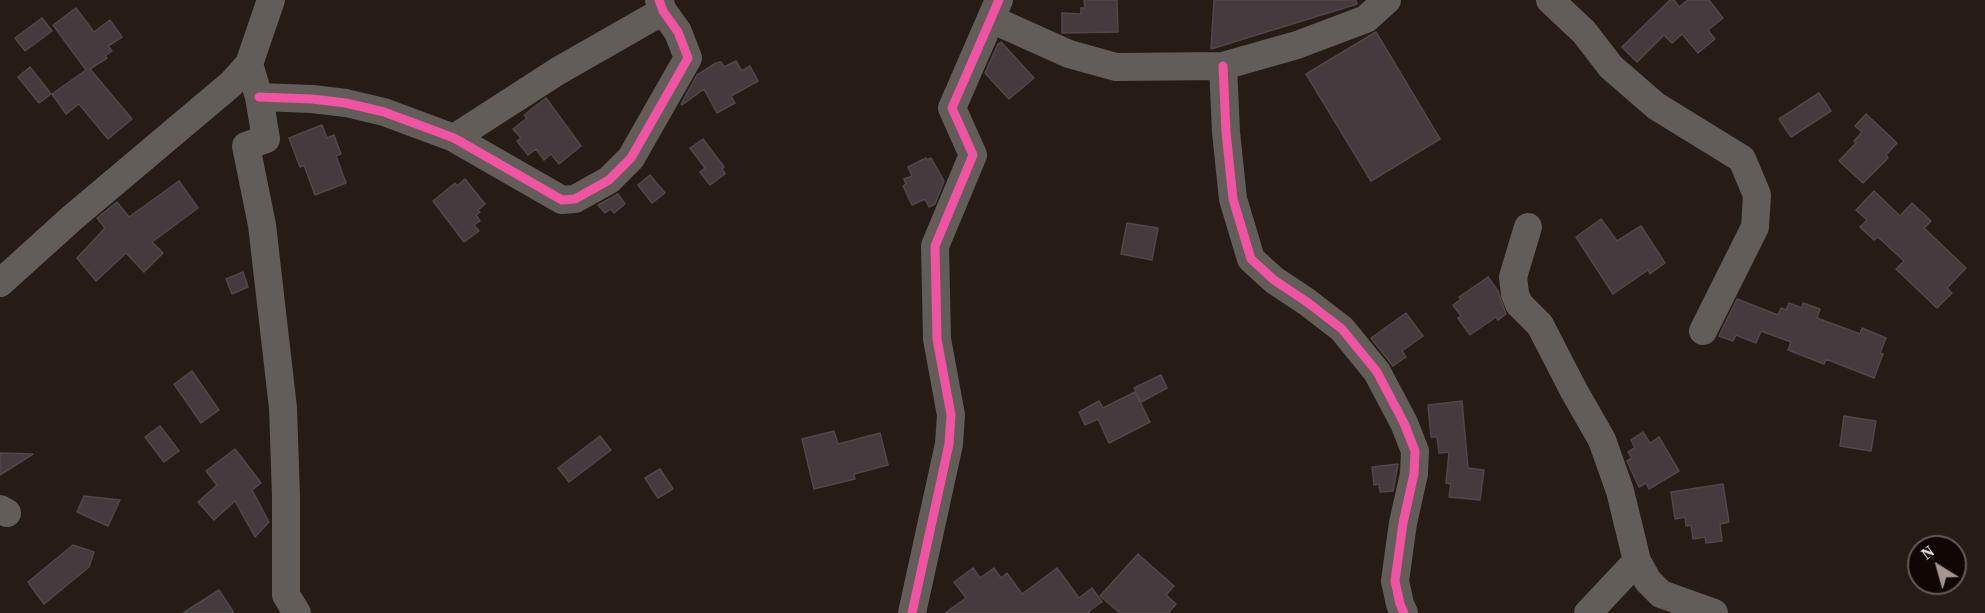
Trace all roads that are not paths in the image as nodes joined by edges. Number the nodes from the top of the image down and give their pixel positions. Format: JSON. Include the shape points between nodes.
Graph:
{"nodes":[{"id":1,"x":1387,"y":0,"type":"edge"},
{"id":2,"x":1550,"y":0,"type":"edge"},
{"id":3,"x":262,"y":6,"type":"edge"},
{"id":4,"x":661,"y":6,"type":"edge"},
{"id":5,"x":995,"y":9,"type":"edge"},
{"id":6,"x":249,"y":64,"type":"junction"},
{"id":7,"x":1223,"y":66,"type":"junction"},
{"id":8,"x":259,"y":97,"type":"junction"},
{"id":9,"x":454,"y":138,"type":"junction"},
{"id":10,"x":1528,"y":227,"type":"dead end"},
{"id":11,"x":0,"y":283,"type":"edge"},
{"id":12,"x":1703,"y":330,"type":"dead end"},
{"id":13,"x":1636,"y":561,"type":"junction"},
{"id":14,"x":297,"y":613,"type":"edge"},
{"id":15,"x":912,"y":613,"type":"edge"},
{"id":16,"x":1404,"y":613,"type":"edge"},
{"id":17,"x":1588,"y":613,"type":"edge"},
{"id":18,"x":1714,"y":613,"type":"edge"}],
"edges":[{"from":1,"to":7,"type":"street","via":[[1366,19],[1297,45]]},
{"from":2,"to":12,"type":"street","via":[[1584,32],[1611,67],[1656,106],[1742,159],[1758,195],[1755,226]]},
{"from":3,"to":6,"type":"street"},
{"from":4,"to":9,"type":"street"},
{"from":4,"to":9,"type":"street","via":[[678,32],[688,58],[631,158],[609,180],[575,199],[562,200]]},
{"from":5,"to":7,"type":"street","via":[[1069,54],[1116,67]]},
{"from":5,"to":15,"type":"street","via":[[952,108],[973,155],[935,246],[938,339],[951,415],[949,444]]},
{"from":6,"to":8,"type":"street"},
{"from":6,"to":11,"type":"street","via":[[231,84]]},
{"from":7,"to":16,"type":"street","via":[[1233,199],[1251,259],[1342,329],[1377,372],[1415,451],[1395,581]]},
{"from":8,"to":9,"type":"street","via":[[346,103],[384,112]]},
{"from":8,"to":14,"type":"street","via":[[266,139],[246,146],[262,225],[283,408],[286,595]]},
{"from":10,"to":13,"type":"street","via":[[1513,277],[1515,294],[1519,304],[1540,325],[1602,440],[1620,491]]},
{"from":13,"to":17,"type":"street"},
{"from":13,"to":18,"type":"street","via":[[1662,594]]}]}
